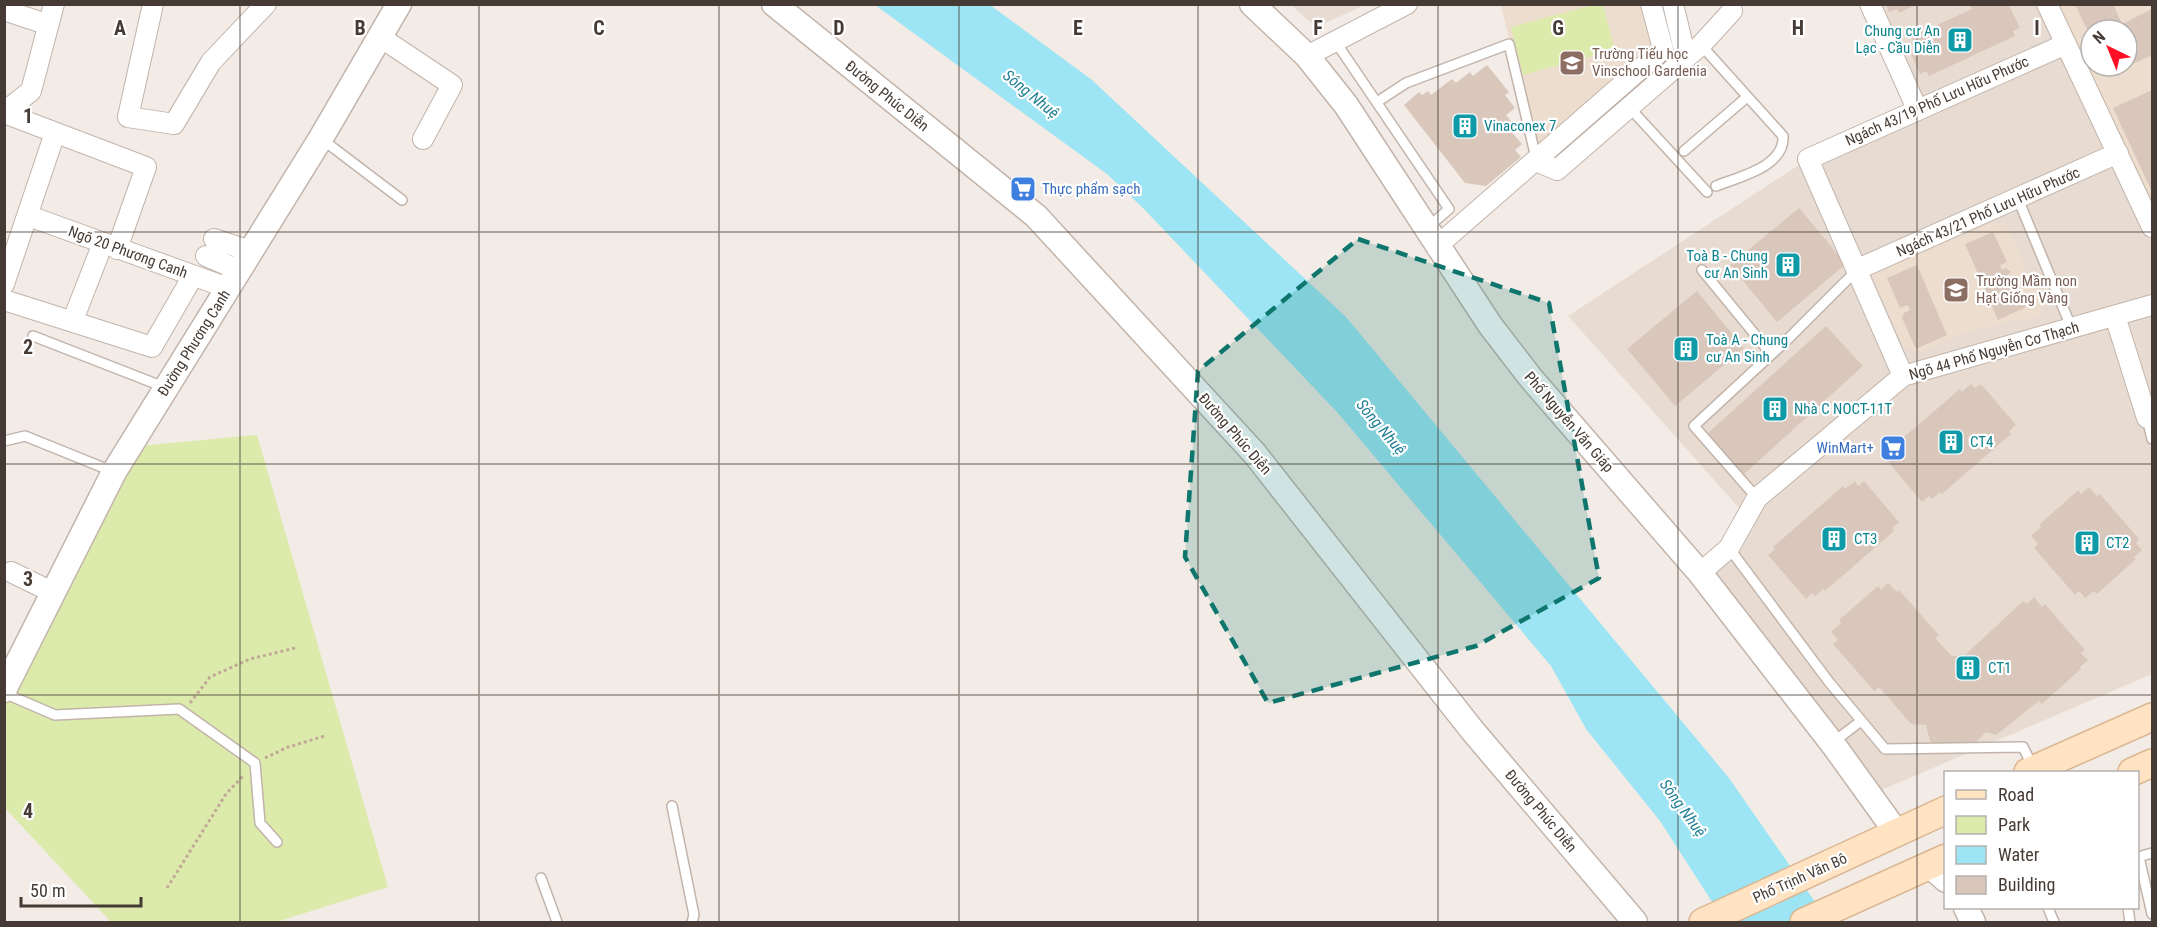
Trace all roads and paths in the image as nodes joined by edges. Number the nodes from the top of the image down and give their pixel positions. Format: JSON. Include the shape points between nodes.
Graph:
{"nodes":[{"id":1,"x":54,"y":4,"type":"edge"},
{"id":2,"x":153,"y":4,"type":"edge"},
{"id":3,"x":266,"y":4,"type":"edge"},
{"id":4,"x":399,"y":4,"type":"edge"},
{"id":5,"x":774,"y":4,"type":"edge"},
{"id":6,"x":1252,"y":4,"type":"edge"},
{"id":7,"x":1407,"y":4,"type":"edge"},
{"id":8,"x":1652,"y":4,"type":"edge"},
{"id":9,"x":1674,"y":4,"type":"edge"},
{"id":10,"x":1870,"y":4,"type":"edge"},
{"id":11,"x":2047,"y":4,"type":"edge"},
{"id":12,"x":1732,"y":11,"type":"dead end"},
{"id":13,"x":5,"y":13,"type":"edge"},
{"id":14,"x":46,"y":24,"type":"junction"},
{"id":15,"x":380,"y":37,"type":"junction"},
{"id":16,"x":1335,"y":41,"type":"junction"},
{"id":17,"x":2066,"y":44,"type":"junction"},
{"id":18,"x":1693,"y":52,"type":"junction"},
{"id":19,"x":1306,"y":56,"type":"junction"},
{"id":20,"x":1747,"y":97,"type":"junction"},
{"id":21,"x":1377,"y":102,"type":"junction"},
{"id":22,"x":1628,"y":106,"type":"junction"},
{"id":23,"x":1917,"y":109,"type":"junction"},
{"id":24,"x":4,"y":112,"type":"edge"},
{"id":25,"x":55,"y":133,"type":"junction"},
{"id":26,"x":321,"y":138,"type":"junction"},
{"id":27,"x":423,"y":139,"type":"dead end"},
{"id":28,"x":1683,"y":151,"type":"dead end"},
{"id":29,"x":2118,"y":153,"type":"junction"},
{"id":30,"x":1536,"y":161,"type":"junction"},
{"id":31,"x":1716,"y":186,"type":"dead end"},
{"id":32,"x":1707,"y":192,"type":"dead end"},
{"id":33,"x":2018,"y":199,"type":"junction"},
{"id":34,"x":402,"y":200,"type":"dead end"},
{"id":35,"x":1449,"y":209,"type":"junction"},
{"id":36,"x":29,"y":216,"type":"junction"},
{"id":37,"x":1465,"y":224,"type":"junction"},
{"id":38,"x":2152,"y":227,"type":"edge"},
{"id":39,"x":1431,"y":238,"type":"junction"},
{"id":40,"x":110,"y":246,"type":"junction"},
{"id":41,"x":210,"y":248,"type":"dead end"},
{"id":42,"x":1858,"y":269,"type":"junction"},
{"id":43,"x":239,"y":270,"type":"junction"},
{"id":44,"x":1702,"y":270,"type":"dead end"},
{"id":45,"x":193,"y":276,"type":"junction"},
{"id":46,"x":4,"y":284,"type":"edge"},
{"id":47,"x":4,"y":300,"type":"edge"},
{"id":48,"x":2152,"y":305,"type":"edge"},
{"id":49,"x":2115,"y":316,"type":"junction"},
{"id":50,"x":73,"y":320,"type":"junction"},
{"id":51,"x":2072,"y":329,"type":"junction"},
{"id":52,"x":33,"y":336,"type":"dead end"},
{"id":53,"x":1770,"y":354,"type":"junction"},
{"id":54,"x":1903,"y":376,"type":"junction"},
{"id":55,"x":166,"y":388,"type":"junction"},
{"id":56,"x":2150,"y":417,"type":"edge"},
{"id":57,"x":2152,"y":439,"type":"edge"},
{"id":58,"x":4,"y":441,"type":"edge"},
{"id":59,"x":114,"y":472,"type":"junction"},
{"id":60,"x":1757,"y":498,"type":"junction"},
{"id":61,"x":1729,"y":548,"type":"junction"},
{"id":62,"x":11,"y":572,"type":"dead end"},
{"id":63,"x":1700,"y":573,"type":"junction"},
{"id":64,"x":54,"y":593,"type":"junction"},
{"id":65,"x":295,"y":648,"type":"dead end"},
{"id":66,"x":4,"y":692,"type":"edge"},
{"id":67,"x":183,"y":711,"type":"junction"},
{"id":68,"x":2152,"y":717,"type":"edge"},
{"id":69,"x":1861,"y":721,"type":"junction"},
{"id":70,"x":325,"y":736,"type":"dead end"},
{"id":71,"x":1832,"y":743,"type":"junction"},
{"id":72,"x":255,"y":763,"type":"junction"},
{"id":73,"x":2029,"y":763,"type":"edge"},
{"id":74,"x":2152,"y":763,"type":"edge"},
{"id":75,"x":2134,"y":771,"type":"edge"},
{"id":76,"x":672,"y":806,"type":"dead end"},
{"id":77,"x":1944,"y":811,"type":"edge"},
{"id":78,"x":1897,"y":833,"type":"junction"},
{"id":79,"x":277,"y":842,"type":"dead end"},
{"id":80,"x":2139,"y":861,"type":"edge"},
{"id":81,"x":1940,"y":867,"type":"edge"},
{"id":82,"x":541,"y":878,"type":"dead end"},
{"id":83,"x":167,"y":888,"type":"dead end"},
{"id":84,"x":2152,"y":914,"type":"edge"},
{"id":85,"x":557,"y":922,"type":"edge"},
{"id":86,"x":692,"y":922,"type":"edge"},
{"id":87,"x":1635,"y":922,"type":"edge"},
{"id":88,"x":1702,"y":922,"type":"edge"},
{"id":89,"x":1804,"y":922,"type":"edge"}],
"edges":[{"from":1,"to":14,"type":"street"},
{"from":2,"to":3,"type":"street","via":[[128,117],[174,124],[211,62]]},
{"from":4,"to":15,"type":"street","name":"Đường Phương Canh"},
{"from":5,"to":87,"type":"street","name":"Đường Phúc Diễn","via":[[1035,216],[1255,454],[1472,730]]},
{"from":6,"to":19,"type":"street","name":"Phố Nguyễn Văn Giáp"},
{"from":7,"to":16,"type":"street"},
{"from":8,"to":30,"type":"street","via":[[1663,50]]},
{"from":9,"to":18,"type":"street"},
{"from":10,"to":23,"type":"street"},
{"from":11,"to":17,"type":"street"},
{"from":12,"to":18,"type":"street"},
{"from":13,"to":14,"type":"street"},
{"from":14,"to":24,"type":"street","via":[[31,91]]},
{"from":15,"to":26,"type":"street","name":"Đường Phương Canh"},
{"from":15,"to":27,"type":"street","via":[[452,85]]},
{"from":16,"to":19,"type":"street"},
{"from":16,"to":21,"type":"lane"},
{"from":17,"to":23,"type":"street","name":"Ngách 43/19 Phố Lưu Hữu Phước"},
{"from":17,"to":29,"type":"street"},
{"from":18,"to":20,"type":"lane"},
{"from":18,"to":22,"type":"street"},
{"from":19,"to":39,"type":"street","name":"Phố Nguyễn Văn Giáp","via":[[1346,105]]},
{"from":20,"to":28,"type":"lane"},
{"from":20,"to":31,"type":"lane","via":[[1782,136],[1783,144],[1767,164]]},
{"from":21,"to":30,"type":"lane","via":[[1406,83],[1509,44]]},
{"from":21,"to":35,"type":"lane"},
{"from":22,"to":30,"type":"street","via":[[1557,170]]},
{"from":22,"to":32,"type":"lane"},
{"from":23,"to":42,"type":"street","name":"Ngách 43/19 Phố Lưu Hữu Phước","via":[[1808,159]]},
{"from":24,"to":25,"type":"street"},
{"from":25,"to":36,"type":"street"},
{"from":25,"to":40,"type":"street","via":[[146,167]]},
{"from":26,"to":34,"type":"lane"},
{"from":26,"to":43,"type":"street","name":"Đường Phương Canh"},
{"from":29,"to":33,"type":"street","name":"Ngách 43/21 Phố Lưu Hữu Phước"},
{"from":29,"to":38,"type":"street"},
{"from":30,"to":37,"type":"street"},
{"from":33,"to":42,"type":"street","name":"Ngách 43/21 Phố Lưu Hữu Phước"},
{"from":33,"to":51,"type":"lane"},
{"from":35,"to":37,"type":"lane"},
{"from":35,"to":39,"type":"lane"},
{"from":36,"to":40,"type":"street","name":"Ngõ 20 Phương Canh"},
{"from":36,"to":46,"type":"street"},
{"from":37,"to":39,"type":"street"},
{"from":39,"to":63,"type":"street","name":"Phố Nguyễn Văn Giáp","via":[[1530,377]]},
{"from":40,"to":45,"type":"street","name":"Ngõ 20 Phương Canh"},
{"from":40,"to":50,"type":"street"},
{"from":41,"to":43,"type":"street"},
{"from":42,"to":53,"type":"lane"},
{"from":42,"to":54,"type":"street"},
{"from":43,"to":45,"type":"street","name":"Ngõ 20 Phương Canh"},
{"from":43,"to":55,"type":"street","name":"Đường Phương Canh"},
{"from":44,"to":53,"type":"lane"},
{"from":45,"to":50,"type":"street","via":[[152,347]]},
{"from":47,"to":50,"type":"street"},
{"from":48,"to":49,"type":"street","name":"Ngõ 44 Phố Nguyễn Cơ Thạch"},
{"from":49,"to":51,"type":"street","name":"Ngõ 44 Phố Nguyễn Cơ Thạch"},
{"from":49,"to":56,"type":"street"},
{"from":51,"to":54,"type":"street","name":"Ngõ 44 Phố Nguyễn Cơ Thạch"},
{"from":52,"to":55,"type":"lane"},
{"from":53,"to":60,"type":"lane","via":[[1694,426]]},
{"from":54,"to":60,"type":"street","name":"Ngõ 44 Phố Nguyễn Cơ Thạch"},
{"from":55,"to":59,"type":"street","name":"Đường Phương Canh"},
{"from":56,"to":57,"type":"lane"},
{"from":58,"to":59,"type":"lane","via":[[25,436]]},
{"from":59,"to":64,"type":"street","name":"Đường Phương Canh"},
{"from":60,"to":61,"type":"street","name":"Ngõ 44 Phố Nguyễn Cơ Thạch"},
{"from":61,"to":63,"type":"street","name":"Ngõ 44 Phố Nguyễn Cơ Thạch"},
{"from":61,"to":69,"type":"lane"},
{"from":62,"to":64,"type":"street"},
{"from":63,"to":71,"type":"street","name":"Phố Nguyễn Văn Giáp"},
{"from":64,"to":66,"type":"street","name":"Đường Phương Canh"},
{"from":65,"to":67,"type":"path","via":[[250,659],[210,677]]},
{"from":66,"to":67,"type":"lane","via":[[55,715]]},
{"from":67,"to":72,"type":"lane"},
{"from":68,"to":73,"type":"main road"},
{"from":69,"to":71,"type":"lane"},
{"from":69,"to":73,"type":"lane","via":[[1885,749]]},
{"from":70,"to":72,"type":"path","via":[[288,747]]},
{"from":71,"to":78,"type":"street","name":"Phố Nguyễn Văn Giáp"},
{"from":72,"to":79,"type":"lane","via":[[260,824]]},
{"from":72,"to":83,"type":"path","via":[[226,794]]},
{"from":74,"to":75,"type":"main road"},
{"from":76,"to":86,"type":"lane","via":[[694,915]]},
{"from":77,"to":78,"type":"main road","name":"Phố Trịnh Văn Bô"},
{"from":78,"to":88,"type":"main road","name":"Phố Trịnh Văn Bô"},
{"from":80,"to":84,"type":"lane"},
{"from":81,"to":89,"type":"main road"},
{"from":82,"to":85,"type":"lane"}]}
